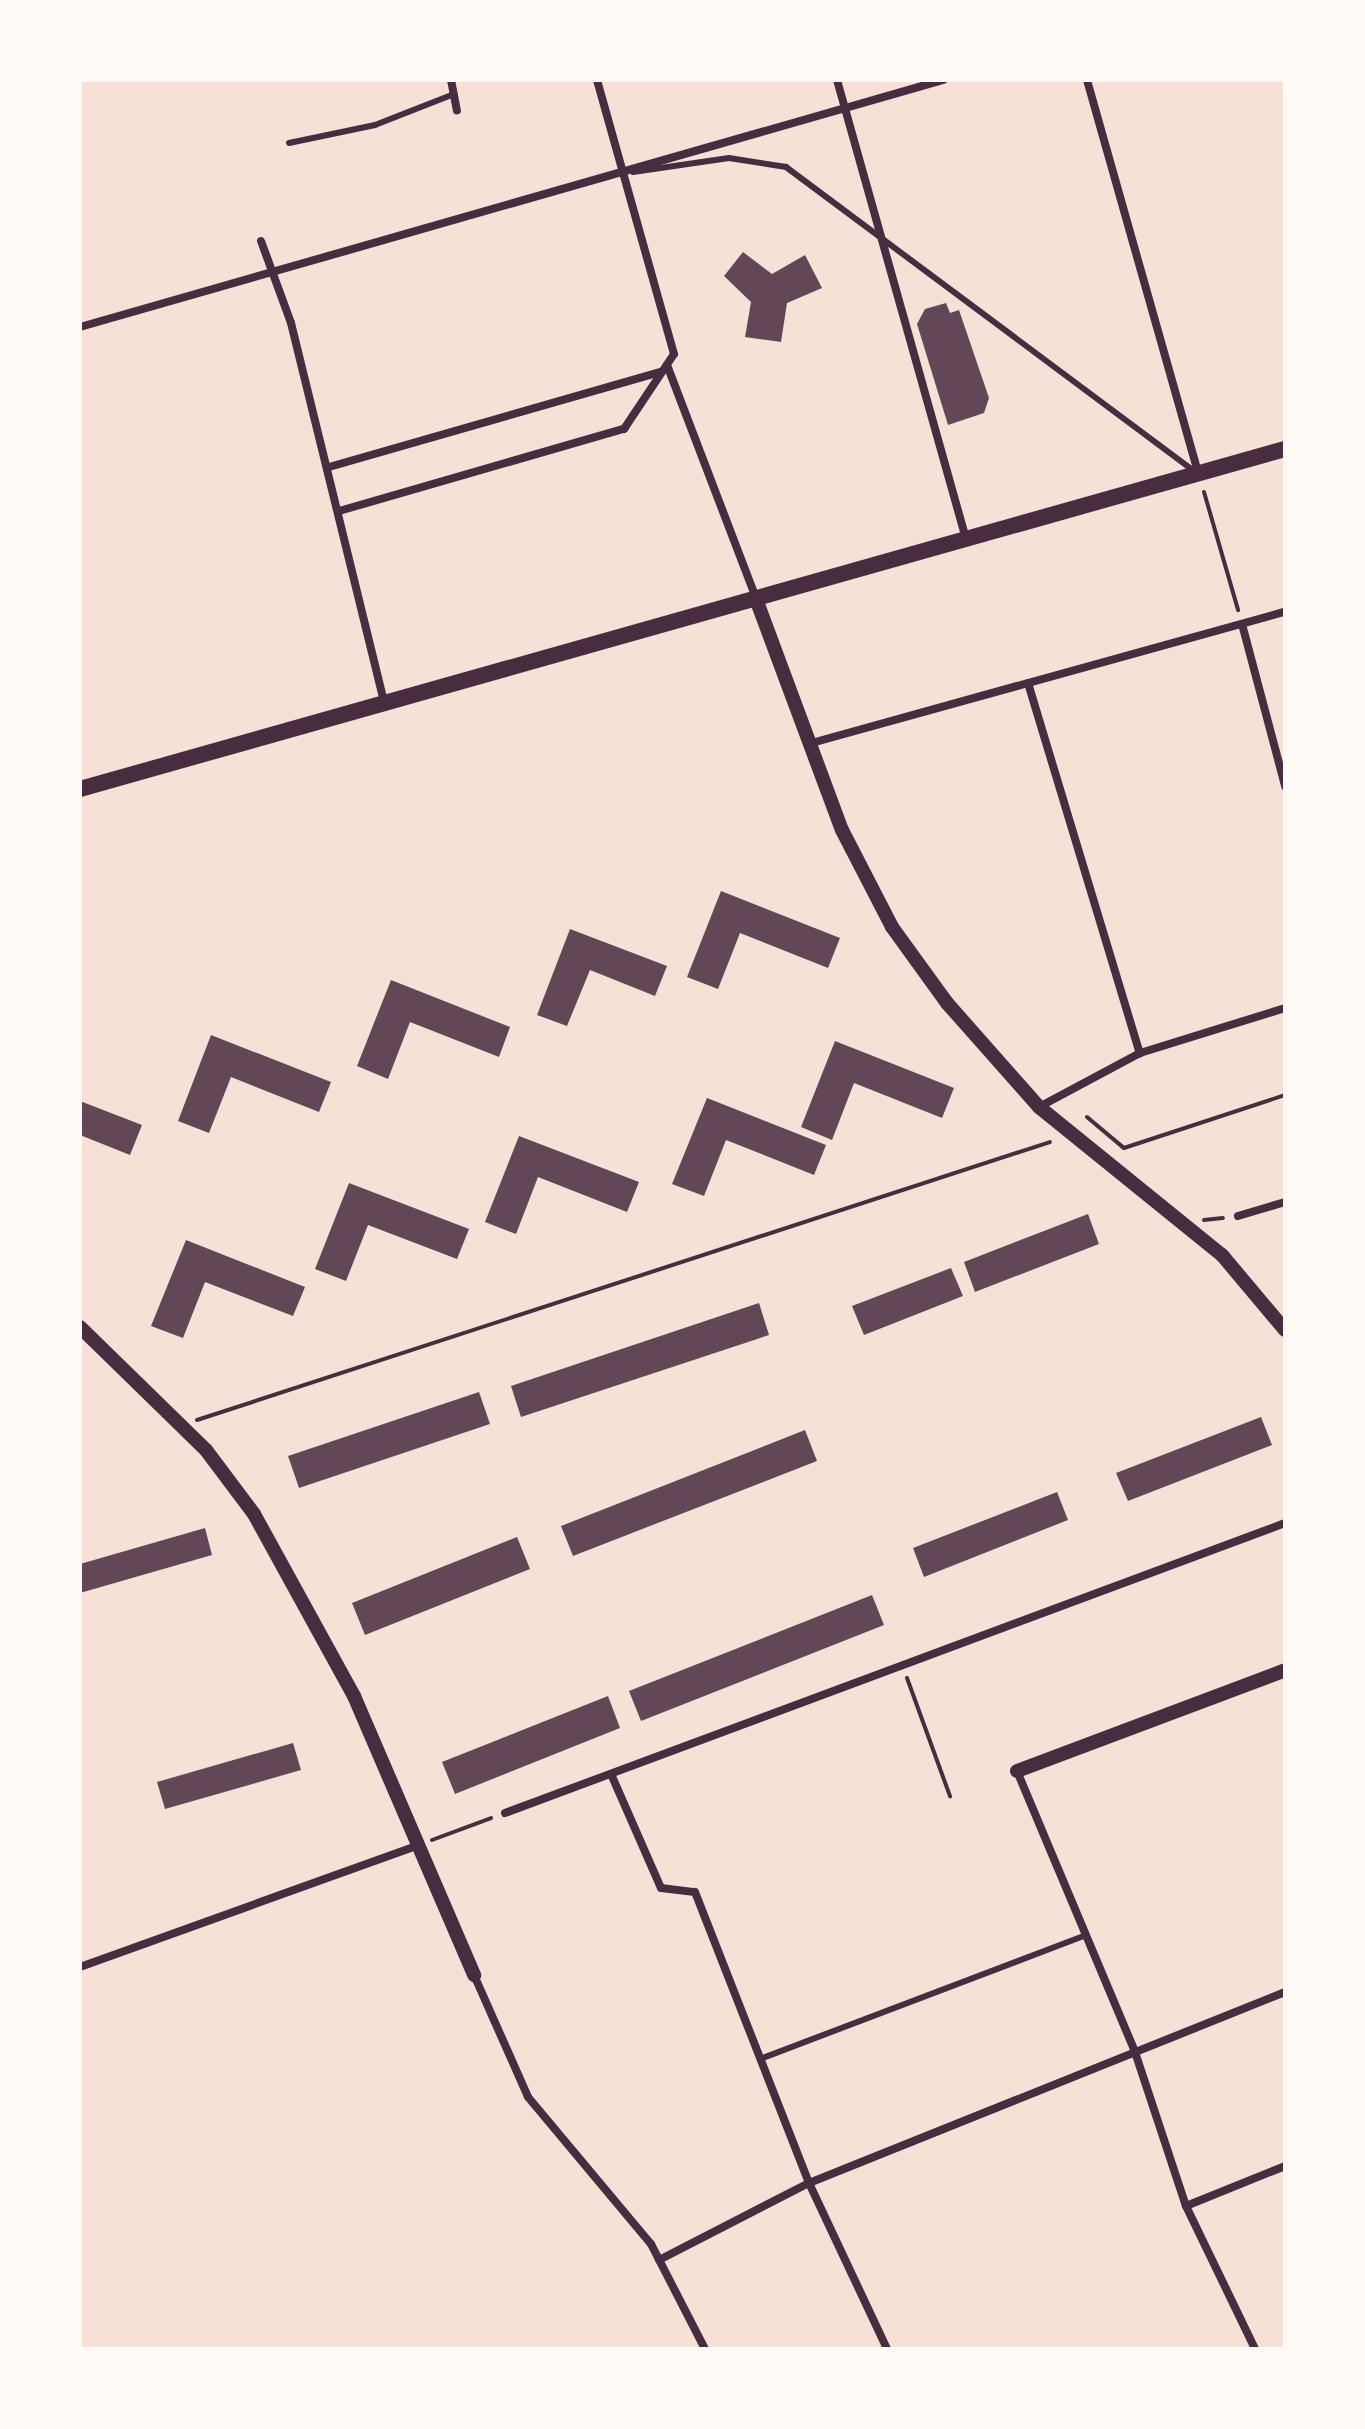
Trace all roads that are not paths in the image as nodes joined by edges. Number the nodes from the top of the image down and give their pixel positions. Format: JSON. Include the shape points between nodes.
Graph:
{"nodes":[{"id":1,"x":451,"y":80,"type":"edge"},
{"id":2,"x":597,"y":80,"type":"edge"},
{"id":3,"x":837,"y":80,"type":"edge"},
{"id":4,"x":943,"y":80,"type":"edge"},
{"id":5,"x":1087,"y":80,"type":"edge"},
{"id":6,"x":454,"y":94,"type":"junction"},
{"id":7,"x":845,"y":109,"type":"junction"},
{"id":8,"x":457,"y":110,"type":"dead end"},
{"id":9,"x":289,"y":143,"type":"dead end"},
{"id":10,"x":626,"y":174,"type":"junction"},
{"id":11,"x":880,"y":231,"type":"junction"},
{"id":12,"x":261,"y":241,"type":"dead end"},
{"id":13,"x":270,"y":273,"type":"junction"},
{"id":14,"x":80,"y":327,"type":"edge"},
{"id":15,"x":664,"y":368,"type":"junction"},
{"id":16,"x":1285,"y":449,"type":"edge"},
{"id":17,"x":329,"y":467,"type":"junction"},
{"id":18,"x":1198,"y":473,"type":"junction"},
{"id":19,"x":339,"y":511,"type":"junction"},
{"id":20,"x":966,"y":540,"type":"junction"},
{"id":21,"x":756,"y":599,"type":"junction"},
{"id":22,"x":1285,"y":612,"type":"edge"},
{"id":23,"x":1242,"y":624,"type":"junction"},
{"id":24,"x":1028,"y":683,"type":"junction"},
{"id":25,"x":385,"y":705,"type":"junction"},
{"id":26,"x":808,"y":744,"type":"junction"},
{"id":27,"x":1285,"y":786,"type":"edge"},
{"id":28,"x":80,"y":789,"type":"edge"},
{"id":29,"x":1285,"y":1008,"type":"edge"},
{"id":30,"x":1140,"y":1053,"type":"junction"},
{"id":31,"x":1039,"y":1107,"type":"junction"},
{"id":32,"x":1285,"y":1202,"type":"edge"},
{"id":33,"x":1238,"y":1216,"type":"road end"},
{"id":34,"x":80,"y":1327,"type":"edge"},
{"id":35,"x":1285,"y":1330,"type":"edge"},
{"id":36,"x":1285,"y":1523,"type":"edge"},
{"id":37,"x":1285,"y":1670,"type":"edge"},
{"id":38,"x":1017,"y":1771,"type":"joint"},
{"id":39,"x":611,"y":1774,"type":"junction"},
{"id":40,"x":505,"y":1813,"type":"road end"},
{"id":41,"x":418,"y":1845,"type":"junction"},
{"id":42,"x":1086,"y":1935,"type":"junction"},
{"id":43,"x":80,"y":1967,"type":"edge"},
{"id":44,"x":474,"y":1975,"type":"joint"},
{"id":45,"x":1285,"y":1992,"type":"edge"},
{"id":46,"x":1135,"y":2052,"type":"junction"},
{"id":47,"x":760,"y":2059,"type":"junction"},
{"id":48,"x":1285,"y":2166,"type":"edge"},
{"id":49,"x":809,"y":2183,"type":"junction"},
{"id":50,"x":1186,"y":2206,"type":"junction"},
{"id":51,"x":659,"y":2260,"type":"junction"},
{"id":52,"x":705,"y":2349,"type":"edge"},
{"id":53,"x":887,"y":2349,"type":"edge"},
{"id":54,"x":1255,"y":2349,"type":"edge"}],
"edges":[{"from":1,"to":6,"type":"street"},
{"from":2,"to":10,"type":"street"},
{"from":3,"to":7,"type":"street"},
{"from":4,"to":7,"type":"street"},
{"from":5,"to":18,"type":"street"},
{"from":6,"to":8,"type":"street"},
{"from":6,"to":9,"type":"lane","via":[[375,125]]},
{"from":7,"to":10,"type":"street"},
{"from":7,"to":11,"type":"street"},
{"from":10,"to":11,"type":"lane","via":[[729,158],[786,167]]},
{"from":10,"to":13,"type":"street"},
{"from":10,"to":15,"type":"street","via":[[674,354]]},
{"from":11,"to":18,"type":"lane","via":[[1044,354],[1126,425]]},
{"from":11,"to":20,"type":"street"},
{"from":12,"to":13,"type":"street"},
{"from":13,"to":14,"type":"street"},
{"from":13,"to":17,"type":"street"},
{"from":15,"to":17,"type":"street"},
{"from":15,"to":19,"type":"street","via":[[624,429]]},
{"from":15,"to":21,"type":"street"},
{"from":16,"to":18,"type":"main road"},
{"from":17,"to":19,"type":"street"},
{"from":18,"to":20,"type":"main road"},
{"from":19,"to":25,"type":"street"},
{"from":20,"to":21,"type":"main road"},
{"from":21,"to":25,"type":"main road"},
{"from":21,"to":26,"type":"street"},
{"from":22,"to":23,"type":"street"},
{"from":23,"to":24,"type":"street"},
{"from":23,"to":27,"type":"street"},
{"from":24,"to":26,"type":"street"},
{"from":24,"to":30,"type":"street"},
{"from":25,"to":28,"type":"main road"},
{"from":26,"to":31,"type":"street","via":[[892,927],[947,1003]]},
{"from":29,"to":30,"type":"street"},
{"from":30,"to":31,"type":"street"},
{"from":31,"to":35,"type":"street","via":[[1222,1255]]},
{"from":32,"to":33,"type":"street"},
{"from":34,"to":41,"type":"street","via":[[181,1425],[254,1514],[354,1696]]},
{"from":36,"to":39,"type":"street"},
{"from":37,"to":38,"type":"street"},
{"from":38,"to":42,"type":"street"},
{"from":39,"to":40,"type":"street"},
{"from":39,"to":47,"type":"street","via":[[661,1888],[695,1892]]},
{"from":41,"to":43,"type":"street"},
{"from":41,"to":44,"type":"street"},
{"from":42,"to":46,"type":"street"},
{"from":42,"to":47,"type":"lane"},
{"from":44,"to":51,"type":"street","via":[[528,2097],[580,2151]]},
{"from":45,"to":46,"type":"street"},
{"from":46,"to":49,"type":"street"},
{"from":46,"to":50,"type":"street"},
{"from":47,"to":49,"type":"street"},
{"from":48,"to":50,"type":"street"},
{"from":49,"to":51,"type":"street"},
{"from":49,"to":53,"type":"street"},
{"from":50,"to":54,"type":"street"},
{"from":51,"to":52,"type":"street"}]}
